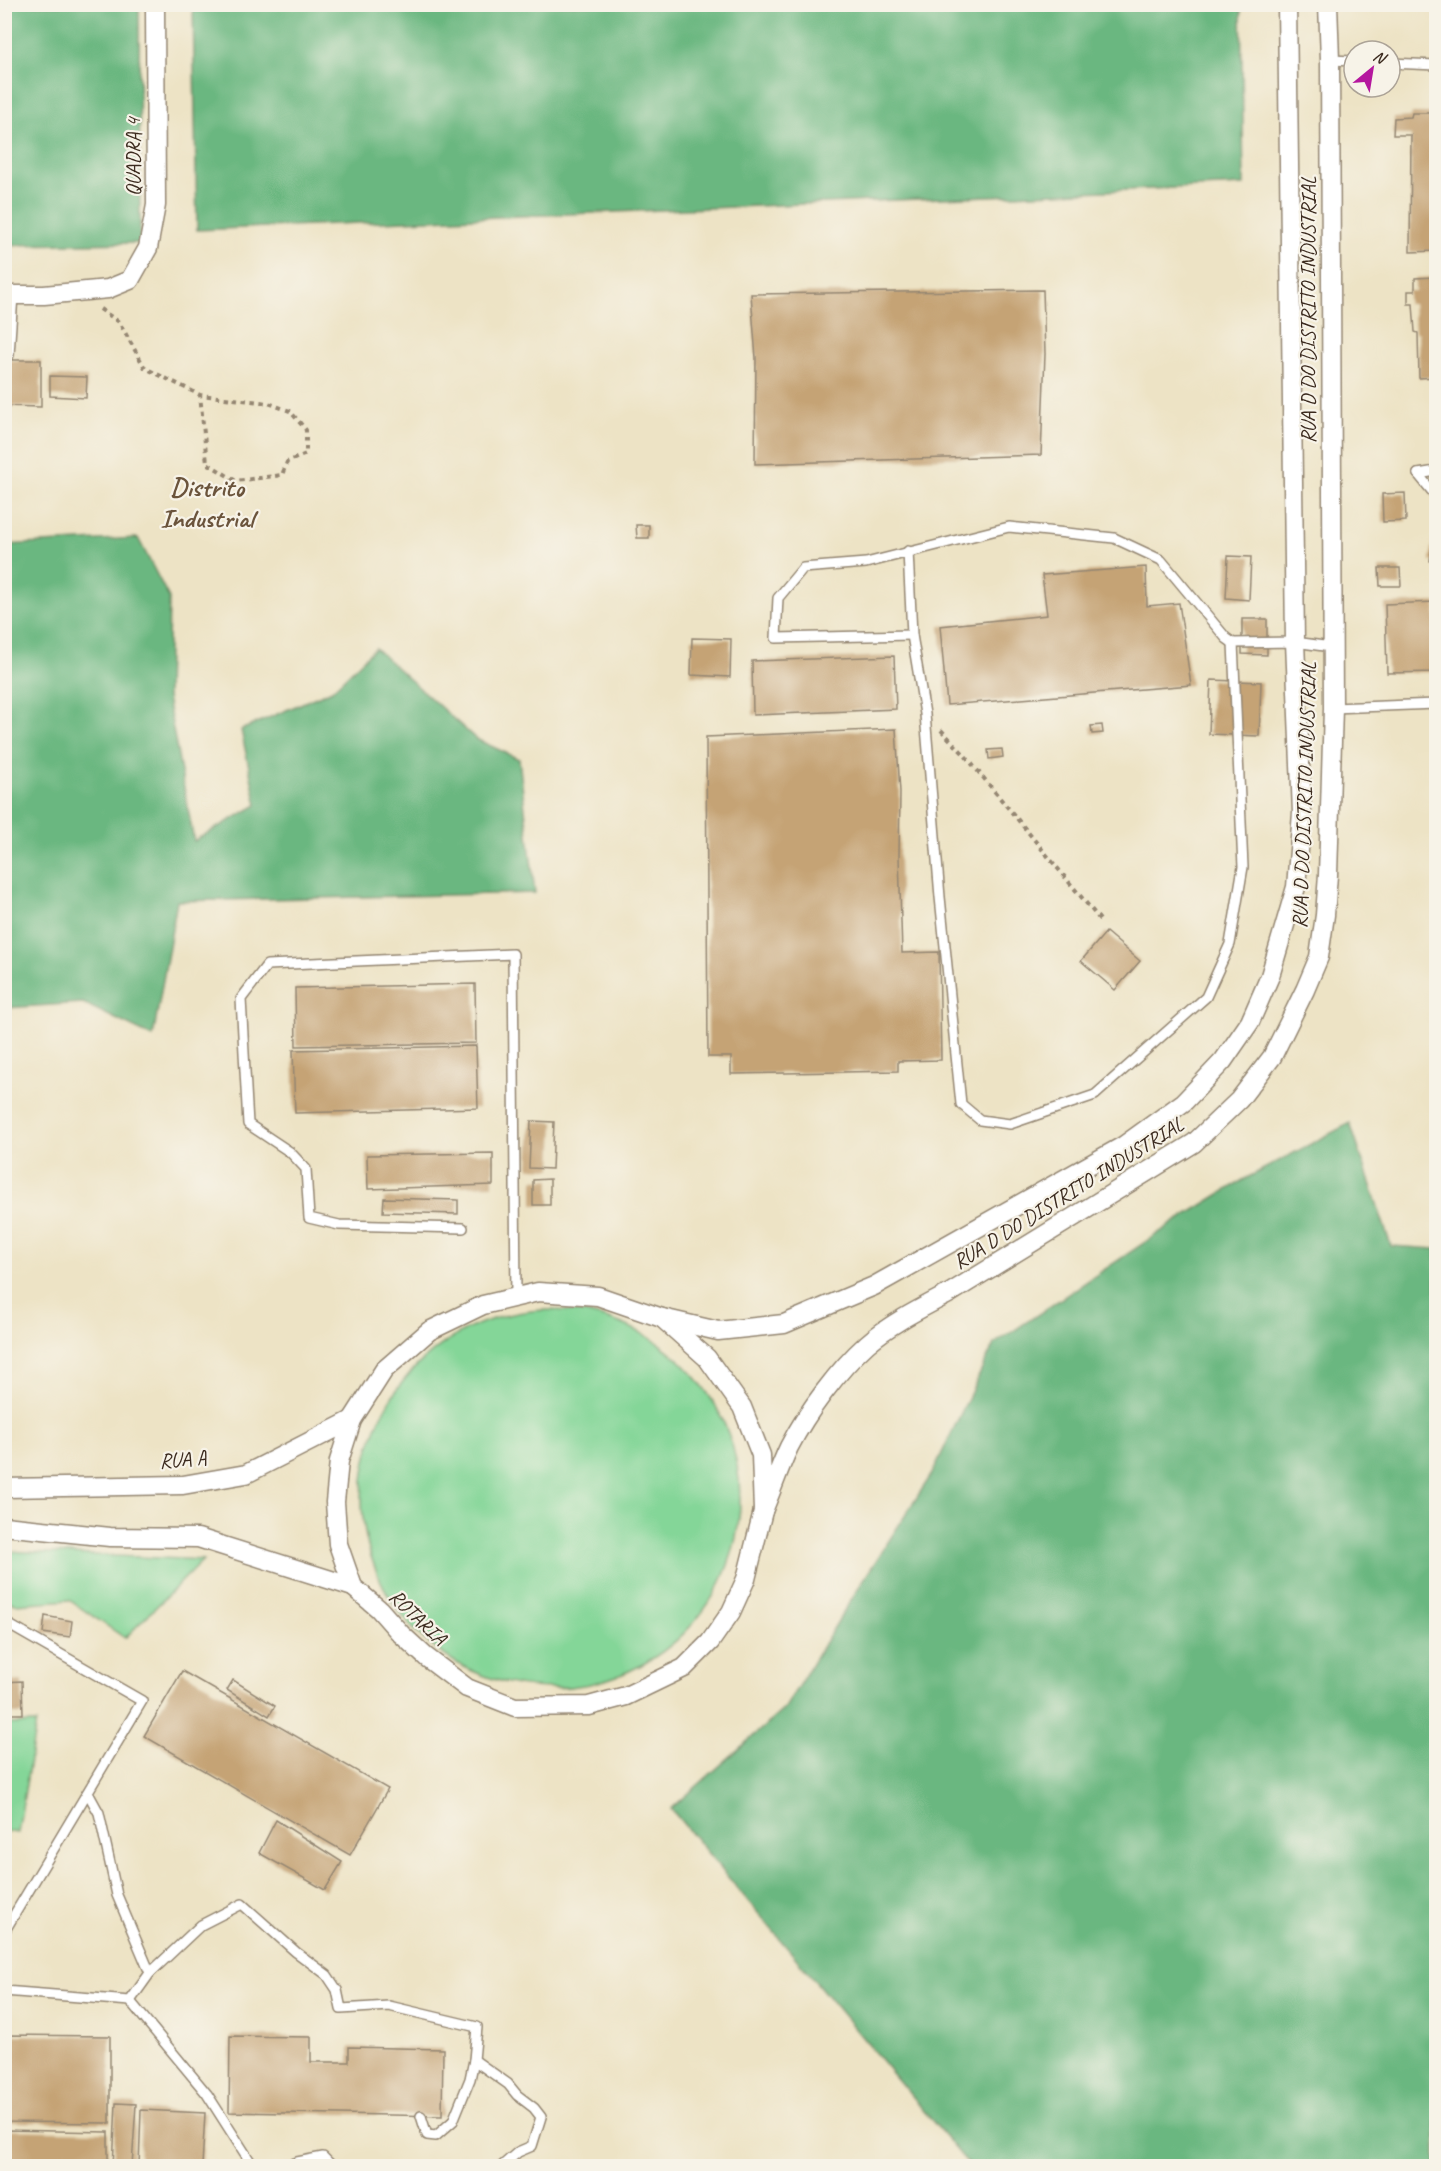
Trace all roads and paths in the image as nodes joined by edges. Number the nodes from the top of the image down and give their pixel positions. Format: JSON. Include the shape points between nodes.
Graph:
{"nodes":[{"id":1,"x":155,"y":4,"type":"edge"},
{"id":2,"x":1287,"y":4,"type":"edge"},
{"id":3,"x":1328,"y":4,"type":"edge"},
{"id":4,"x":1330,"y":60,"type":"junction"},
{"id":5,"x":1342,"y":60,"type":"edge"},
{"id":6,"x":1402,"y":64,"type":"edge"},
{"id":7,"x":1437,"y":65,"type":"edge"},
{"id":8,"x":75,"y":292,"type":"junction"},
{"id":9,"x":9,"y":295,"type":"edge"},
{"id":10,"x":9,"y":356,"type":"dead end"},
{"id":11,"x":200,"y":395,"type":"junction"},
{"id":12,"x":1437,"y":471,"type":"edge"},
{"id":13,"x":1437,"y":496,"type":"edge"},
{"id":14,"x":908,"y":551,"type":"junction"},
{"id":15,"x":912,"y":635,"type":"junction"},
{"id":16,"x":1295,"y":642,"type":"junction"},
{"id":17,"x":1233,"y":643,"type":"junction"},
{"id":18,"x":1331,"y":647,"type":"junction"},
{"id":19,"x":1437,"y":704,"type":"edge"},
{"id":20,"x":1333,"y":708,"type":"junction"},
{"id":21,"x":925,"y":714,"type":"junction"},
{"id":22,"x":1101,"y":921,"type":"dead end"},
{"id":23,"x":463,"y":1228,"type":"dead end"},
{"id":24,"x":516,"y":1297,"type":"junction"},
{"id":25,"x":662,"y":1318,"type":"junction"},
{"id":26,"x":352,"y":1420,"type":"junction"},
{"id":27,"x":4,"y":1488,"type":"edge"},
{"id":28,"x":763,"y":1511,"type":"junction"},
{"id":29,"x":4,"y":1526,"type":"edge"},
{"id":30,"x":353,"y":1587,"type":"junction"},
{"id":31,"x":4,"y":1622,"type":"edge"},
{"id":32,"x":88,"y":1793,"type":"junction"},
{"id":33,"x":4,"y":1932,"type":"edge"},
{"id":34,"x":150,"y":1973,"type":"junction"},
{"id":35,"x":4,"y":1991,"type":"edge"},
{"id":36,"x":130,"y":2001,"type":"junction"},
{"id":37,"x":474,"y":2060,"type":"junction"},
{"id":38,"x":421,"y":2116,"type":"dead end"},
{"id":39,"x":253,"y":2166,"type":"edge"},
{"id":40,"x":288,"y":2166,"type":"edge"},
{"id":41,"x":332,"y":2166,"type":"edge"},
{"id":42,"x":502,"y":2166,"type":"edge"}],
"edges":[{"from":1,"to":8,"type":"street","name":"QUADRA 4","via":[[156,206],[148,248],[130,280],[108,289]]},
{"from":2,"to":16,"type":"street","name":"RUA D DO DISTRITO INDUSTRIAL"},
{"from":3,"to":4,"type":"street","name":"RUA D DO DISTRITO INDUSTRIAL"},
{"from":4,"to":5,"type":"lane"},
{"from":4,"to":18,"type":"street","name":"RUA D DO DISTRITO INDUSTRIAL"},
{"from":6,"to":7,"type":"lane"},
{"from":8,"to":9,"type":"street"},
{"from":8,"to":11,"type":"path","via":[[119,322],[145,368]]},
{"from":9,"to":10,"type":"lane"},
{"from":11,"to":11,"type":"path","via":[[207,463],[236,481],[282,475],[287,462],[306,454],[306,430],[290,411],[268,403]]},
{"from":12,"to":13,"type":"lane","via":[[1418,474]]},
{"from":14,"to":15,"type":"lane"},
{"from":14,"to":15,"type":"lane","via":[[866,563],[803,568],[778,598],[776,638]]},
{"from":14,"to":17,"type":"lane","via":[[1009,527],[1114,538],[1161,560]]},
{"from":15,"to":21,"type":"lane"},
{"from":16,"to":17,"type":"lane"},
{"from":16,"to":18,"type":"lane"},
{"from":16,"to":25,"type":"street","name":"RUA D DO DISTRITO INDUSTRIAL","via":[[1302,813],[1296,887],[1270,976],[1250,1022],[1223,1061],[1184,1102],[1123,1146],[874,1286],[784,1324],[718,1331]]},
{"from":17,"to":21,"type":"lane","via":[[1243,867],[1230,944],[1206,997],[1095,1095],[1010,1124],[980,1120],[961,1104]]},
{"from":18,"to":20,"type":"street","name":"RUA D DO DISTRITO INDUSTRIAL"},
{"from":19,"to":20,"type":"lane"},
{"from":20,"to":28,"type":"street","name":"RUA D DO DISTRITO INDUSTRIAL","via":[[1328,875],[1318,957],[1272,1057],[1239,1100],[1194,1143],[868,1343],[846,1366],[801,1428]]},
{"from":21,"to":22,"type":"path","via":[[963,753]]},
{"from":23,"to":24,"type":"lane","via":[[339,1225],[309,1218],[306,1169],[290,1152],[248,1124],[241,999],[267,965],[513,954]]},
{"from":24,"to":25,"type":"street","name":"ROTARIA","via":[[538,1292],[598,1296]]},
{"from":24,"to":26,"type":"street","name":"ROTARIA","via":[[483,1305],[429,1331],[384,1370]]},
{"from":25,"to":28,"type":"street","name":"ROTARIA","via":[[706,1358],[741,1407],[761,1455]]},
{"from":26,"to":27,"type":"street","name":"RUA A","via":[[246,1474],[183,1485]]},
{"from":26,"to":30,"type":"street","name":"ROTARIA","via":[[339,1461],[335,1502],[338,1544]]},
{"from":28,"to":30,"type":"street","name":"ROTARIA","via":[[746,1579],[710,1642],[684,1668],[626,1696],[589,1706],[515,1707],[467,1688],[426,1657]]},
{"from":29,"to":30,"type":"street","via":[[110,1537],[198,1538]]},
{"from":31,"to":32,"type":"lane","via":[[142,1701]]},
{"from":32,"to":33,"type":"lane"},
{"from":32,"to":34,"type":"lane","via":[[99,1813],[117,1895]]},
{"from":34,"to":36,"type":"lane"},
{"from":34,"to":37,"type":"lane","via":[[201,1925],[242,1904],[327,1975],[337,1990],[340,2009],[389,2006],[477,2027]]},
{"from":35,"to":36,"type":"lane"},
{"from":36,"to":39,"type":"lane","via":[[207,2094]]},
{"from":37,"to":38,"type":"lane","via":[[453,2121],[436,2136],[427,2135]]},
{"from":37,"to":42,"type":"lane","via":[[508,2084],[541,2117],[532,2146]]},
{"from":40,"to":41,"type":"lane","via":[[323,2157]]}]}
